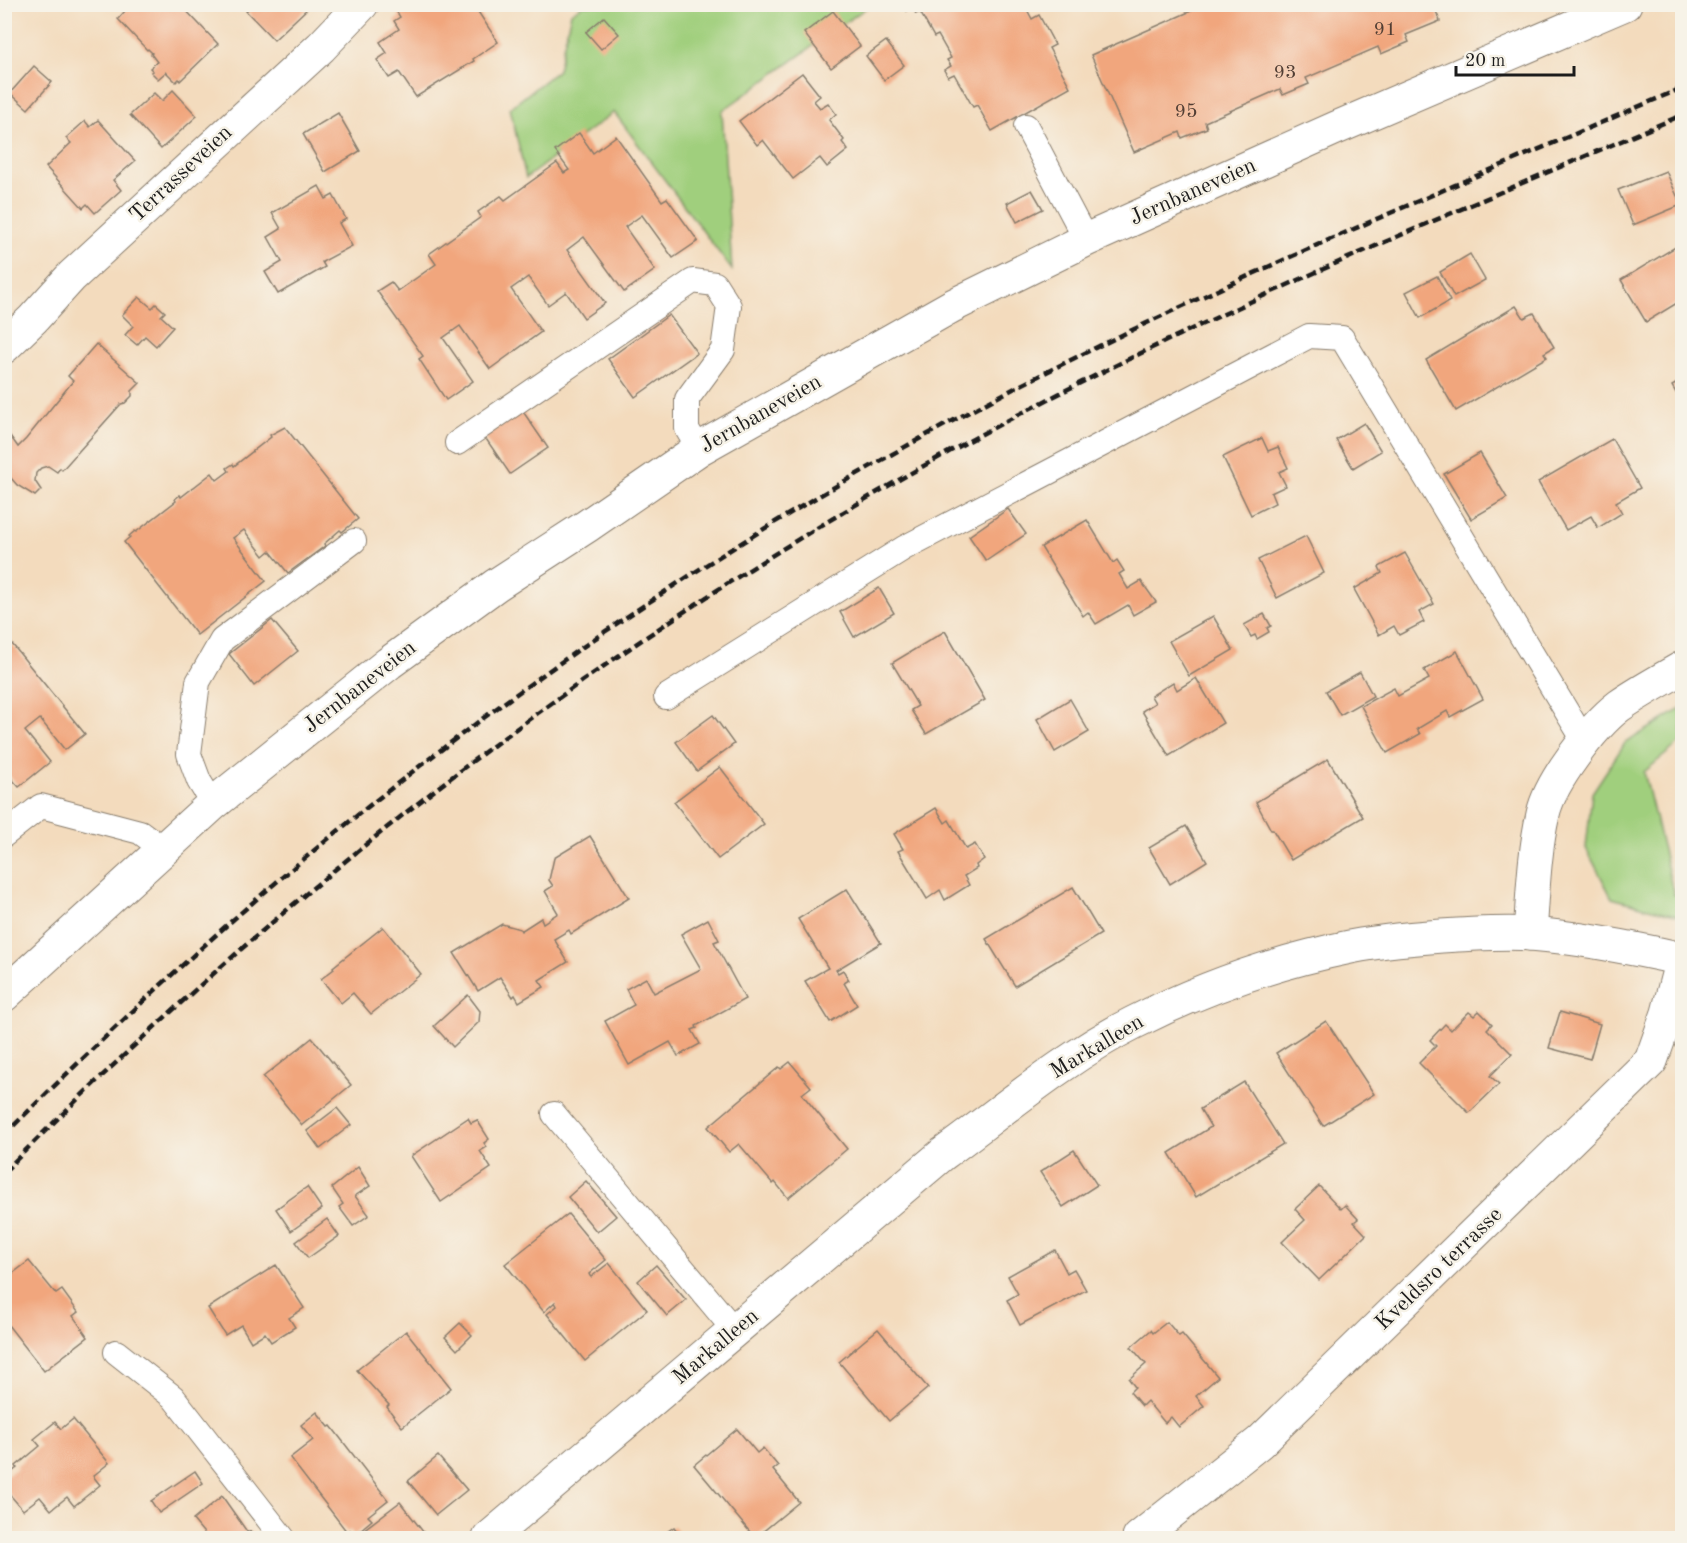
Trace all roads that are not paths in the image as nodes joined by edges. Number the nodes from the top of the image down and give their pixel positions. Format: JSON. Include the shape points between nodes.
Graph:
{"nodes":[{"id":1,"x":362,"y":4,"type":"edge"},
{"id":2,"x":1625,"y":4,"type":"edge"},
{"id":3,"x":1026,"y":126,"type":"dead end"},
{"id":4,"x":1086,"y":240,"type":"junction"},
{"id":5,"x":4,"y":347,"type":"edge"},
{"id":6,"x":457,"y":443,"type":"dead end"},
{"id":7,"x":699,"y":449,"type":"junction"},
{"id":8,"x":354,"y":541,"type":"dead end"},
{"id":9,"x":1683,"y":668,"type":"edge"},
{"id":10,"x":666,"y":697,"type":"dead end"},
{"id":11,"x":1585,"y":742,"type":"junction"},
{"id":12,"x":213,"y":804,"type":"junction"},
{"id":13,"x":4,"y":835,"type":"edge"},
{"id":14,"x":163,"y":849,"type":"junction"},
{"id":15,"x":1530,"y":934,"type":"junction"},
{"id":16,"x":1682,"y":959,"type":"edge"},
{"id":17,"x":4,"y":995,"type":"edge"},
{"id":18,"x":554,"y":1113,"type":"dead end"},
{"id":19,"x":735,"y":1331,"type":"junction"},
{"id":20,"x":116,"y":1352,"type":"dead end"},
{"id":21,"x":283,"y":1539,"type":"edge"},
{"id":22,"x":489,"y":1539,"type":"edge"},
{"id":23,"x":1139,"y":1539,"type":"edge"}],
"edges":[{"from":1,"to":5,"type":"street","name":"Terrasseveien","via":[[321,47],[72,276]]},
{"from":2,"to":4,"type":"street","name":"Jernbaneveien"},
{"from":3,"to":4,"type":"lane"},
{"from":4,"to":7,"type":"street","name":"Jernbaneveien","via":[[952,306]]},
{"from":6,"to":7,"type":"lane","via":[[693,281],[716,284],[729,306],[723,350],[687,399],[687,429]]},
{"from":7,"to":12,"type":"street","name":"Jernbaneveien","via":[[496,585],[389,663]]},
{"from":8,"to":12,"type":"lane","via":[[222,640],[198,682],[189,754]]},
{"from":9,"to":11,"type":"street","via":[[1617,708]]},
{"from":10,"to":11,"type":"lane","via":[[904,548],[1309,336],[1342,338]]},
{"from":11,"to":15,"type":"street","via":[[1564,768],[1543,812]]},
{"from":12,"to":14,"type":"street","name":"Jernbaneveien"},
{"from":13,"to":14,"type":"lane","via":[[41,806],[140,832]]},
{"from":14,"to":17,"type":"street","name":"Jernbaneveien"},
{"from":15,"to":16,"type":"street","name":"Markalleen"},
{"from":15,"to":19,"type":"street","name":"Markalleen","via":[[1433,937],[1351,946],[1216,987],[1131,1024],[1010,1102]]},
{"from":16,"to":23,"type":"street","name":"Kveldsro terrasse","via":[[1651,1061],[1260,1442]]},
{"from":18,"to":19,"type":"lane"},
{"from":19,"to":22,"type":"street","name":"Markalleen"},
{"from":20,"to":21,"type":"lane","via":[[173,1397]]}]}
